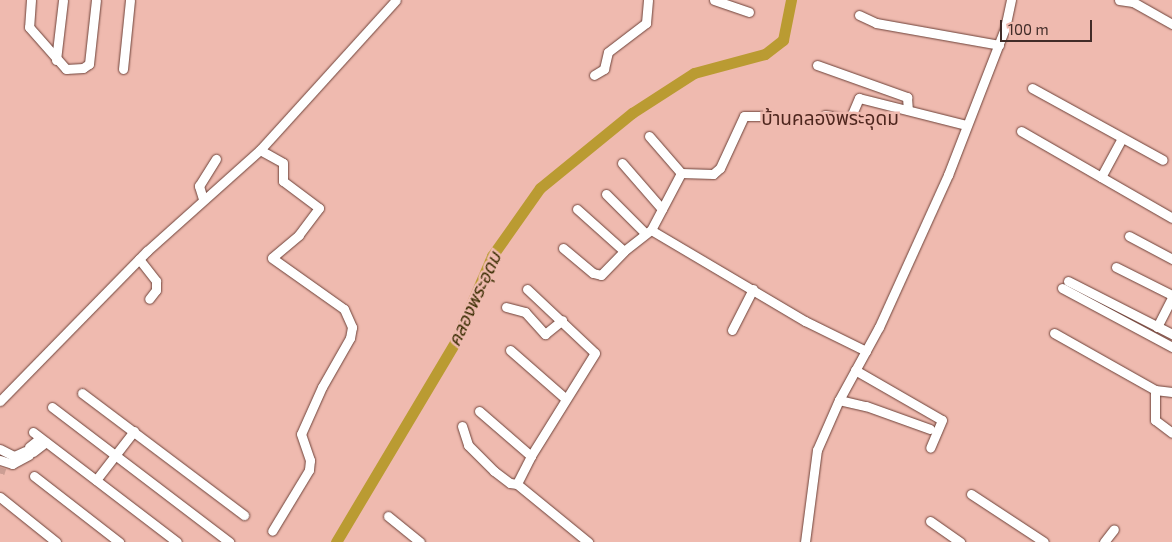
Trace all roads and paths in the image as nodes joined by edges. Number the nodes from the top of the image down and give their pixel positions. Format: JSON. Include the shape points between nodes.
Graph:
{"nodes":[{"id":1,"x":31,"y":0,"type":"edge"},
{"id":2,"x":63,"y":0,"type":"edge"},
{"id":3,"x":96,"y":0,"type":"edge"},
{"id":4,"x":130,"y":0,"type":"edge"},
{"id":5,"x":396,"y":0,"type":"edge"},
{"id":6,"x":648,"y":0,"type":"edge"},
{"id":7,"x":714,"y":0,"type":"edge"},
{"id":8,"x":1011,"y":0,"type":"edge"},
{"id":9,"x":1119,"y":0,"type":"edge"},
{"id":10,"x":748,"y":12,"type":"dead end"},
{"id":11,"x":859,"y":15,"type":"dead end"},
{"id":12,"x":1172,"y":24,"type":"edge"},
{"id":13,"x":998,"y":45,"type":"junction"},
{"id":14,"x":56,"y":60,"type":"junction"},
{"id":15,"x":817,"y":64,"type":"dead end"},
{"id":16,"x":123,"y":69,"type":"dead end"},
{"id":17,"x":594,"y":75,"type":"dead end"},
{"id":18,"x":1032,"y":88,"type":"dead end"},
{"id":19,"x":908,"y":110,"type":"junction"},
{"id":20,"x":825,"y":115,"type":"dead end"},
{"id":21,"x":767,"y":116,"type":"dead end"},
{"id":22,"x":966,"y":125,"type":"junction"},
{"id":23,"x":1021,"y":131,"type":"dead end"},
{"id":24,"x":649,"y":136,"type":"dead end"},
{"id":25,"x":1122,"y":138,"type":"junction"},
{"id":26,"x":260,"y":150,"type":"junction"},
{"id":27,"x":216,"y":159,"type":"dead end"},
{"id":28,"x":1163,"y":160,"type":"dead end"},
{"id":29,"x":622,"y":163,"type":"dead end"},
{"id":30,"x":681,"y":173,"type":"junction"},
{"id":31,"x":1101,"y":177,"type":"junction"},
{"id":32,"x":606,"y":194,"type":"dead end"},
{"id":33,"x":203,"y":199,"type":"junction"},
{"id":34,"x":577,"y":208,"type":"dead end"},
{"id":35,"x":662,"y":209,"type":"junction"},
{"id":36,"x":1172,"y":218,"type":"edge"},
{"id":37,"x":648,"y":232,"type":"junction"},
{"id":38,"x":1129,"y":236,"type":"dead end"},
{"id":39,"x":563,"y":248,"type":"dead end"},
{"id":40,"x":624,"y":251,"type":"junction"},
{"id":41,"x":139,"y":259,"type":"junction"},
{"id":42,"x":1172,"y":259,"type":"edge"},
{"id":43,"x":1116,"y":267,"type":"dead end"},
{"id":44,"x":527,"y":289,"type":"dead end"},
{"id":45,"x":753,"y":289,"type":"junction"},
{"id":46,"x":1172,"y":296,"type":"edge"},
{"id":47,"x":149,"y":299,"type":"dead end"},
{"id":48,"x":540,"y":301,"type":"junction"},
{"id":49,"x":506,"y":307,"type":"dead end"},
{"id":50,"x":528,"y":314,"type":"junction"},
{"id":51,"x":562,"y":320,"type":"junction"},
{"id":52,"x":1157,"y":327,"type":"junction"},
{"id":53,"x":732,"y":330,"type":"dead end"},
{"id":54,"x":1054,"y":333,"type":"dead end"},
{"id":55,"x":1172,"y":334,"type":"edge"},
{"id":56,"x":1172,"y":347,"type":"edge"},
{"id":57,"x":510,"y":350,"type":"dead end"},
{"id":58,"x":866,"y":351,"type":"junction"},
{"id":59,"x":855,"y":370,"type":"junction"},
{"id":60,"x":1155,"y":390,"type":"junction"},
{"id":61,"x":1172,"y":392,"type":"edge"},
{"id":62,"x":82,"y":393,"type":"dead end"},
{"id":63,"x":566,"y":399,"type":"junction"},
{"id":64,"x":839,"y":400,"type":"junction"},
{"id":65,"x":0,"y":402,"type":"edge"},
{"id":66,"x":52,"y":407,"type":"dead end"},
{"id":67,"x":479,"y":411,"type":"dead end"},
{"id":68,"x":462,"y":426,"type":"dead end"},
{"id":69,"x":930,"y":429,"type":"dead end"},
{"id":70,"x":134,"y":431,"type":"junction"},
{"id":71,"x":1172,"y":433,"type":"edge"},
{"id":72,"x":930,"y":448,"type":"dead end"},
{"id":73,"x":116,"y":455,"type":"junction"},
{"id":74,"x":531,"y":456,"type":"junction"},
{"id":75,"x":2,"y":457,"type":"edge"},
{"id":76,"x":34,"y":476,"type":"dead end"},
{"id":77,"x":96,"y":480,"type":"junction"},
{"id":78,"x":518,"y":484,"type":"junction"},
{"id":79,"x":971,"y":494,"type":"dead end"},
{"id":80,"x":0,"y":498,"type":"edge"},
{"id":81,"x":244,"y":515,"type":"dead end"},
{"id":82,"x":388,"y":516,"type":"dead end"},
{"id":83,"x":930,"y":522,"type":"dead end"},
{"id":84,"x":1114,"y":529,"type":"dead end"},
{"id":85,"x":272,"y":532,"type":"dead end"},
{"id":86,"x":56,"y":542,"type":"edge"},
{"id":87,"x":119,"y":542,"type":"edge"},
{"id":88,"x":177,"y":542,"type":"edge"},
{"id":89,"x":230,"y":542,"type":"edge"},
{"id":90,"x":420,"y":542,"type":"edge"},
{"id":91,"x":588,"y":542,"type":"edge"},
{"id":92,"x":806,"y":542,"type":"edge"},
{"id":93,"x":960,"y":542,"type":"edge"},
{"id":94,"x":1044,"y":542,"type":"edge"},
{"id":95,"x":1104,"y":542,"type":"edge"}],
"edges":[{"from":1,"to":14,"type":"street","via":[[29,27]]},
{"from":2,"to":14,"type":"street"},
{"from":3,"to":14,"type":"street","via":[[87,67],[66,70]]},
{"from":4,"to":16,"type":"street"},
{"from":5,"to":26,"type":"street"},
{"from":6,"to":17,"type":"street","via":[[646,23],[608,52],[604,69]]},
{"from":7,"to":10,"type":"street"},
{"from":8,"to":13,"type":"street"},
{"from":9,"to":12,"type":"street","via":[[1133,2]]},
{"from":11,"to":13,"type":"street","via":[[876,22]]},
{"from":13,"to":22,"type":"street"},
{"from":15,"to":19,"type":"street","via":[[907,97]]},
{"from":18,"to":25,"type":"street"},
{"from":19,"to":20,"type":"street","via":[[859,98],[850,119]]},
{"from":19,"to":22,"type":"street"},
{"from":21,"to":30,"type":"street","via":[[744,116],[720,168],[713,174]]},
{"from":22,"to":58,"type":"street","via":[[948,175]]},
{"from":23,"to":31,"type":"street"},
{"from":24,"to":30,"type":"street"},
{"from":25,"to":28,"type":"street"},
{"from":25,"to":31,"type":"street"},
{"from":26,"to":33,"type":"street"},
{"from":26,"to":85,"type":"street","via":[[284,163],[283,181],[319,208],[299,235],[272,258],[344,309],[352,327],[350,338],[322,387],[301,434],[310,460],[309,470]]},
{"from":27,"to":33,"type":"street","via":[[199,186]]},
{"from":29,"to":35,"type":"street"},
{"from":30,"to":35,"type":"street"},
{"from":31,"to":36,"type":"street"},
{"from":32,"to":37,"type":"street"},
{"from":33,"to":41,"type":"street"},
{"from":34,"to":40,"type":"street"},
{"from":35,"to":37,"type":"street"},
{"from":37,"to":40,"type":"street"},
{"from":37,"to":45,"type":"street"},
{"from":38,"to":42,"type":"street"},
{"from":39,"to":40,"type":"street","via":[[599,276]]},
{"from":41,"to":47,"type":"street","via":[[156,281],[156,290]]},
{"from":41,"to":65,"type":"street"},
{"from":43,"to":46,"type":"street"},
{"from":44,"to":48,"type":"street"},
{"from":45,"to":53,"type":"street"},
{"from":45,"to":58,"type":"street","via":[[805,321]]},
{"from":46,"to":52,"type":"street"},
{"from":48,"to":50,"type":"street"},
{"from":48,"to":51,"type":"street"},
{"from":49,"to":50,"type":"street"},
{"from":50,"to":51,"type":"street","via":[[545,334]]},
{"from":51,"to":63,"type":"street","via":[[595,353]]},
{"from":52,"to":55,"type":"street"},
{"from":52,"to":56,"type":"street","via":[[1065,285]]},
{"from":54,"to":60,"type":"street"},
{"from":57,"to":63,"type":"street"},
{"from":58,"to":59,"type":"street"},
{"from":59,"to":64,"type":"street"},
{"from":59,"to":72,"type":"street","via":[[942,420]]},
{"from":60,"to":61,"type":"street"},
{"from":60,"to":71,"type":"street","via":[[1154,420]]},
{"from":62,"to":70,"type":"street"},
{"from":63,"to":74,"type":"street"},
{"from":64,"to":69,"type":"street"},
{"from":64,"to":92,"type":"street","via":[[816,457]]},
{"from":66,"to":73,"type":"street"},
{"from":67,"to":74,"type":"street"},
{"from":68,"to":78,"type":"street","via":[[468,445],[494,471],[510,483]]},
{"from":70,"to":73,"type":"street"},
{"from":70,"to":81,"type":"street"},
{"from":73,"to":77,"type":"street"},
{"from":73,"to":89,"type":"street"},
{"from":74,"to":78,"type":"street"},
{"from":75,"to":77,"type":"street","via":[[29,451],[40,437]]},
{"from":76,"to":87,"type":"street"},
{"from":77,"to":88,"type":"street"},
{"from":78,"to":91,"type":"street"},
{"from":79,"to":94,"type":"street"},
{"from":80,"to":86,"type":"street"},
{"from":82,"to":90,"type":"street"},
{"from":83,"to":93,"type":"street"},
{"from":84,"to":95,"type":"street"}]}
